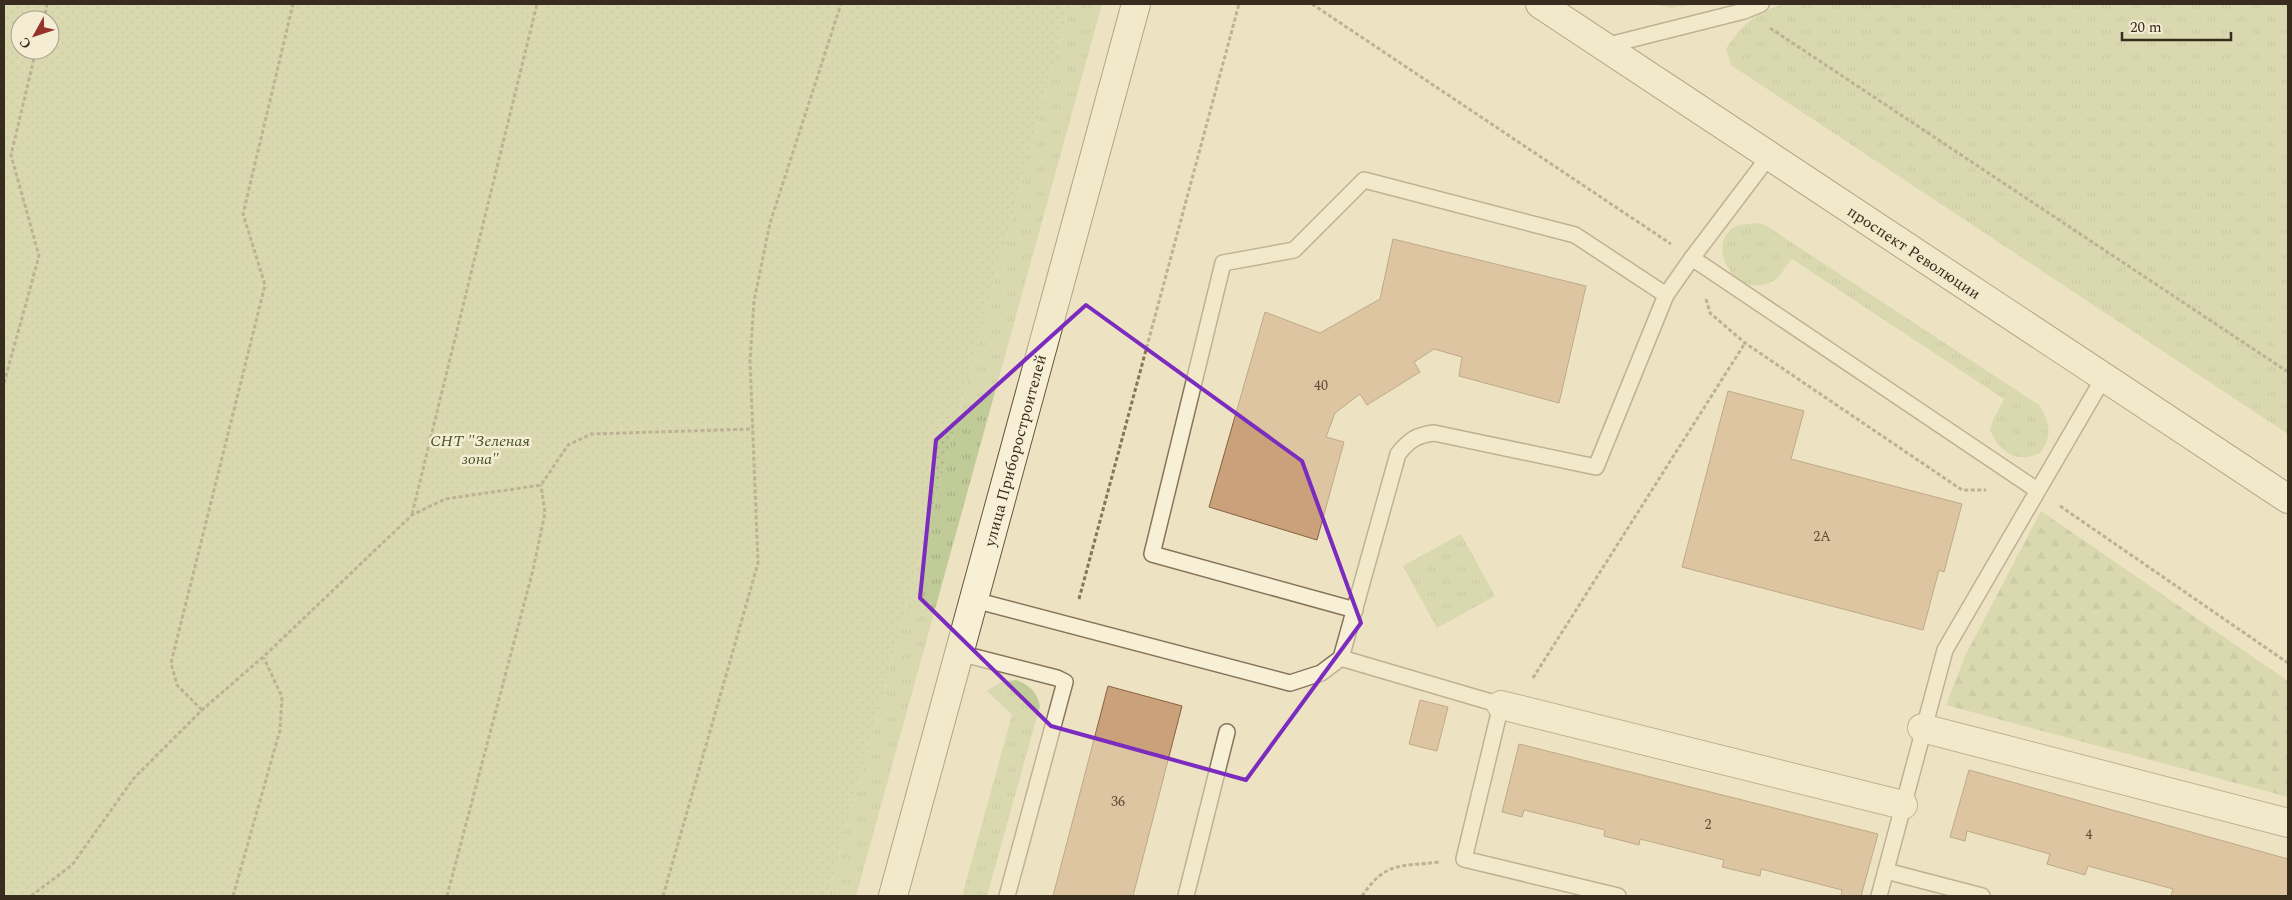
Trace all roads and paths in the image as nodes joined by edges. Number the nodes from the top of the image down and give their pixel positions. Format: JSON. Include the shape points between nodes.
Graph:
{"nodes":[{"id":1,"x":293,"y":4,"type":"edge"},
{"id":2,"x":537,"y":4,"type":"edge"},
{"id":3,"x":841,"y":4,"type":"edge"},
{"id":4,"x":1136,"y":4,"type":"edge"},
{"id":5,"x":1240,"y":4,"type":"edge"},
{"id":6,"x":1312,"y":4,"type":"edge"},
{"id":7,"x":1540,"y":4,"type":"edge"},
{"id":8,"x":1761,"y":4,"type":"edge"},
{"id":9,"x":1744,"y":11,"type":"junction"},
{"id":10,"x":1605,"y":46,"type":"junction"},
{"id":11,"x":34,"y":60,"type":"edge"},
{"id":12,"x":1770,"y":155,"type":"junction"},
{"id":13,"x":1692,"y":258,"type":"junction"},
{"id":14,"x":1666,"y":295,"type":"junction"},
{"id":15,"x":1745,"y":343,"type":"junction"},
{"id":16,"x":2288,"y":372,"type":"edge"},
{"id":17,"x":2104,"y":377,"type":"junction"},
{"id":18,"x":4,"y":383,"type":"edge"},
{"id":19,"x":752,"y":429,"type":"junction"},
{"id":20,"x":541,"y":486,"type":"junction"},
{"id":21,"x":2037,"y":490,"type":"junction"},
{"id":22,"x":2288,"y":499,"type":"edge"},
{"id":23,"x":412,"y":514,"type":"junction"},
{"id":24,"x":974,"y":600,"type":"junction"},
{"id":25,"x":1356,"y":610,"type":"junction"},
{"id":26,"x":1072,"y":626,"type":"junction"},
{"id":27,"x":959,"y":653,"type":"junction"},
{"id":28,"x":264,"y":658,"type":"junction"},
{"id":29,"x":1341,"y":658,"type":"junction"},
{"id":30,"x":2288,"y":663,"type":"edge"},
{"id":31,"x":1528,"y":687,"type":"dead end"},
{"id":32,"x":1501,"y":705,"type":"junction"},
{"id":33,"x":202,"y":710,"type":"junction"},
{"id":34,"x":1922,"y":728,"type":"junction"},
{"id":35,"x":1227,"y":732,"type":"dead end"},
{"id":36,"x":1903,"y":805,"type":"junction"},
{"id":37,"x":2288,"y":823,"type":"edge"},
{"id":38,"x":1464,"y":860,"type":"junction"},
{"id":39,"x":1886,"y":871,"type":"junction"},
{"id":40,"x":31,"y":896,"type":"edge"},
{"id":41,"x":233,"y":896,"type":"edge"},
{"id":42,"x":447,"y":896,"type":"edge"},
{"id":43,"x":663,"y":896,"type":"edge"},
{"id":44,"x":893,"y":896,"type":"edge"},
{"id":45,"x":1007,"y":896,"type":"edge"},
{"id":46,"x":1186,"y":896,"type":"edge"},
{"id":47,"x":1362,"y":896,"type":"edge"},
{"id":48,"x":1618,"y":896,"type":"edge"},
{"id":49,"x":1879,"y":896,"type":"edge"},
{"id":50,"x":1982,"y":896,"type":"edge"}],
"edges":[{"from":1,"to":33,"type":"path","via":[[243,214],[265,286],[172,663],[177,685]]},
{"from":2,"to":23,"type":"path"},
{"from":3,"to":19,"type":"path","via":[[770,223],[754,301],[750,361]]},
{"from":4,"to":24,"type":"street","name":"улица Приборостроителей"},
{"from":5,"to":26,"type":"path"},
{"from":6,"to":13,"type":"path"},
{"from":7,"to":10,"type":"street","name":"проспект Революции"},
{"from":8,"to":9,"type":"lane"},
{"from":9,"to":10,"type":"lane"},
{"from":9,"to":16,"type":"path"},
{"from":10,"to":12,"type":"street","name":"проспект Революции"},
{"from":11,"to":18,"type":"path","via":[[11,155],[39,256]]},
{"from":12,"to":13,"type":"lane"},
{"from":12,"to":17,"type":"street","name":"проспект Революции"},
{"from":13,"to":14,"type":"lane"},
{"from":13,"to":15,"type":"path","via":[[1710,312]]},
{"from":13,"to":21,"type":"lane"},
{"from":14,"to":25,"type":"lane","via":[[1596,467],[1434,433],[1418,435],[1407,442],[1398,454]]},
{"from":14,"to":25,"type":"lane","via":[[1575,235],[1364,180],[1294,250],[1223,263],[1152,554]]},
{"from":15,"to":21,"type":"path","via":[[1962,490]]},
{"from":15,"to":31,"type":"path"},
{"from":17,"to":21,"type":"lane"},
{"from":17,"to":22,"type":"street","name":"проспект Революции"},
{"from":19,"to":20,"type":"path","via":[[591,434],[568,445]]},
{"from":19,"to":43,"type":"path","via":[[758,564]]},
{"from":20,"to":23,"type":"path","via":[[445,499]]},
{"from":20,"to":42,"type":"path","via":[[545,513],[533,570]]},
{"from":21,"to":30,"type":"path"},
{"from":21,"to":34,"type":"lane","via":[[1945,650]]},
{"from":23,"to":28,"type":"path"},
{"from":24,"to":26,"type":"lane"},
{"from":24,"to":27,"type":"street","name":"улица Приборостроителей"},
{"from":25,"to":29,"type":"lane"},
{"from":26,"to":29,"type":"lane","via":[[1290,683],[1321,673]]},
{"from":27,"to":44,"type":"street","name":"улица Приборостроителей"},
{"from":27,"to":45,"type":"lane","via":[[1065,682]]},
{"from":28,"to":33,"type":"path"},
{"from":28,"to":41,"type":"path","via":[[282,697],[280,730]]},
{"from":29,"to":32,"type":"lane"},
{"from":32,"to":36,"type":"street"},
{"from":32,"to":38,"type":"lane"},
{"from":33,"to":40,"type":"path","via":[[134,778],[72,865]]},
{"from":34,"to":36,"type":"lane"},
{"from":34,"to":37,"type":"street"},
{"from":35,"to":46,"type":"lane"},
{"from":36,"to":39,"type":"lane"},
{"from":38,"to":47,"type":"path","via":[[1389,868],[1372,882]]},
{"from":38,"to":48,"type":"lane"},
{"from":39,"to":49,"type":"lane"},
{"from":39,"to":50,"type":"lane"}]}
